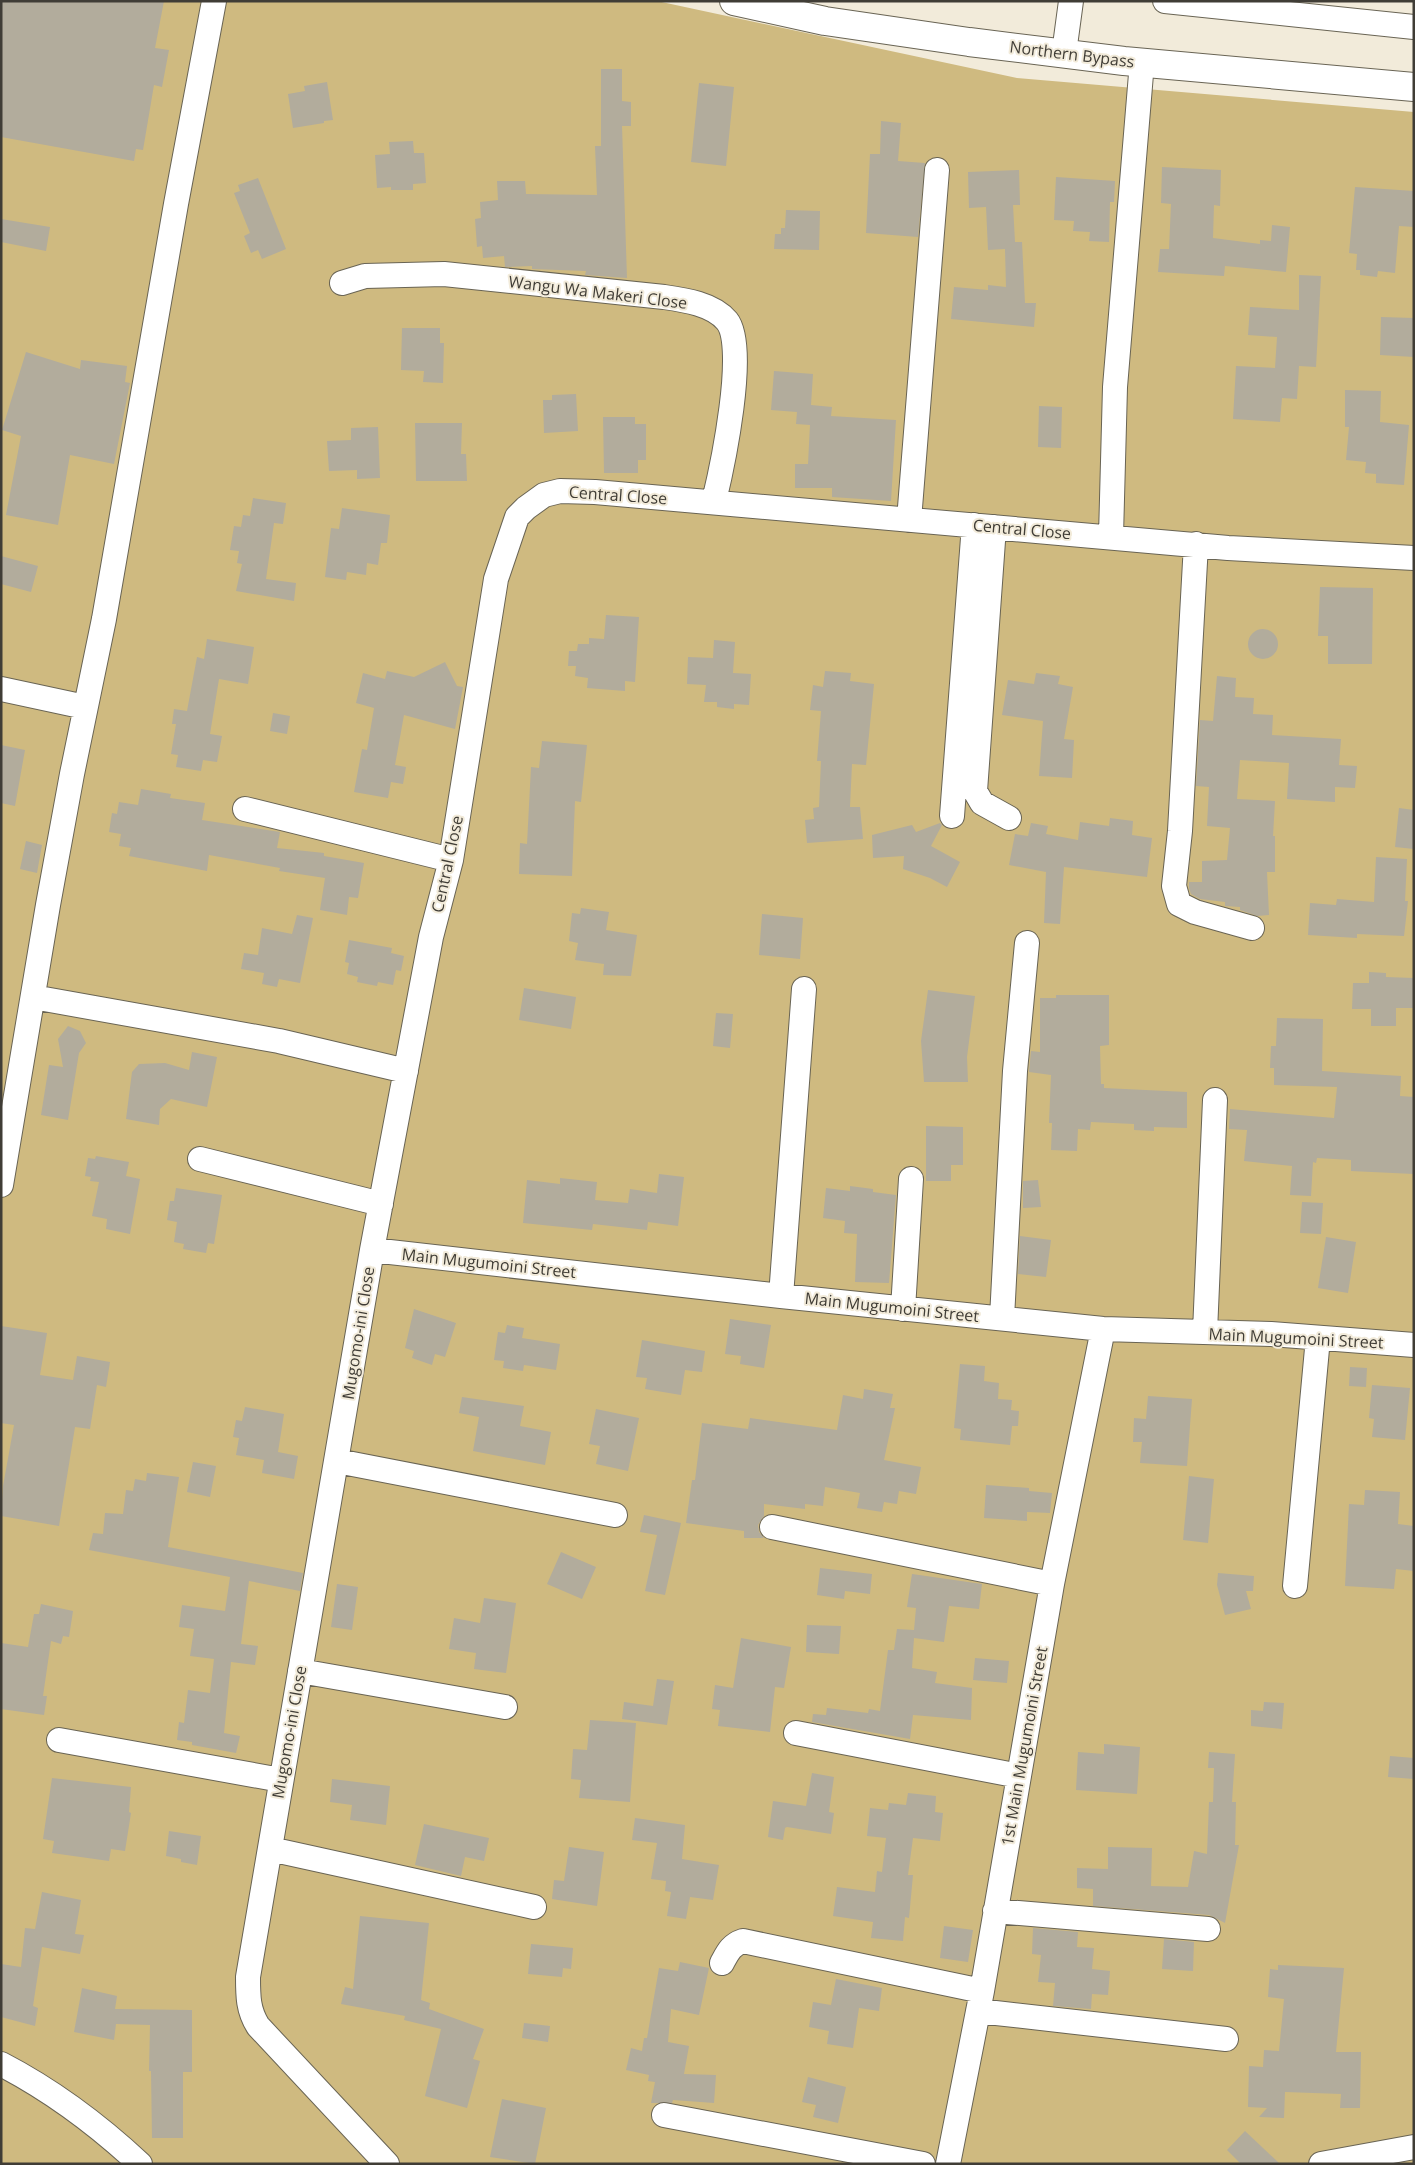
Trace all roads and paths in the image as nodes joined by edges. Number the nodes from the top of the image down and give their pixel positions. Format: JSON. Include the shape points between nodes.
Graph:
{"nodes":[{"id":1,"x":214,"y":1,"type":"edge"},
{"id":2,"x":734,"y":1,"type":"edge"},
{"id":3,"x":1071,"y":1,"type":"edge"},
{"id":4,"x":1165,"y":1,"type":"edge"},
{"id":5,"x":1414,"y":27,"type":"edge"},
{"id":6,"x":1064,"y":54,"type":"junction"},
{"id":7,"x":1142,"y":62,"type":"junction"},
{"id":8,"x":1414,"y":87,"type":"edge"},
{"id":9,"x":937,"y":170,"type":"dead end"},
{"id":10,"x":342,"y":283,"type":"dead end"},
{"id":11,"x":714,"y":501,"type":"junction"},
{"id":12,"x":909,"y":520,"type":"junction"},
{"id":13,"x":984,"y":526,"type":"junction"},
{"id":14,"x":1111,"y":536,"type":"junction"},
{"id":15,"x":1196,"y":544,"type":"junction"},
{"id":16,"x":1414,"y":558,"type":"edge"},
{"id":17,"x":1,"y":689,"type":"edge"},
{"id":18,"x":85,"y":707,"type":"junction"},
{"id":19,"x":246,"y":809,"type":"dead end"},
{"id":20,"x":952,"y":816,"type":"dead end"},
{"id":21,"x":1009,"y":818,"type":"dead end"},
{"id":22,"x":452,"y":860,"type":"junction"},
{"id":23,"x":1252,"y":928,"type":"dead end"},
{"id":24,"x":1027,"y":943,"type":"dead end"},
{"id":25,"x":804,"y":989,"type":"dead end"},
{"id":26,"x":32,"y":997,"type":"junction"},
{"id":27,"x":406,"y":1071,"type":"junction"},
{"id":28,"x":1215,"y":1100,"type":"dead end"},
{"id":29,"x":200,"y":1159,"type":"dead end"},
{"id":30,"x":912,"y":1179,"type":"dead end"},
{"id":31,"x":1,"y":1185,"type":"edge"},
{"id":32,"x":381,"y":1204,"type":"junction"},
{"id":33,"x":372,"y":1250,"type":"junction"},
{"id":34,"x":782,"y":1296,"type":"junction"},
{"id":35,"x":903,"y":1309,"type":"junction"},
{"id":36,"x":1002,"y":1318,"type":"junction"},
{"id":37,"x":1102,"y":1328,"type":"junction"},
{"id":38,"x":1205,"y":1332,"type":"junction"},
{"id":39,"x":1318,"y":1338,"type":"junction"},
{"id":40,"x":1414,"y":1345,"type":"edge"},
{"id":41,"x":337,"y":1461,"type":"junction"},
{"id":42,"x":615,"y":1516,"type":"dead end"},
{"id":43,"x":772,"y":1527,"type":"dead end"},
{"id":44,"x":1052,"y":1584,"type":"junction"},
{"id":45,"x":1295,"y":1586,"type":"dead end"},
{"id":46,"x":300,"y":1671,"type":"junction"},
{"id":47,"x":505,"y":1707,"type":"dead end"},
{"id":48,"x":796,"y":1732,"type":"dead end"},
{"id":49,"x":59,"y":1740,"type":"dead end"},
{"id":50,"x":1019,"y":1776,"type":"junction"},
{"id":51,"x":281,"y":1780,"type":"junction"},
{"id":52,"x":270,"y":1849,"type":"junction"},
{"id":53,"x":534,"y":1907,"type":"dead end"},
{"id":54,"x":995,"y":1912,"type":"junction"},
{"id":55,"x":1208,"y":1929,"type":"dead end"},
{"id":56,"x":722,"y":1962,"type":"dead end"},
{"id":57,"x":980,"y":2001,"type":"junction"},
{"id":58,"x":1226,"y":2039,"type":"dead end"},
{"id":59,"x":1,"y":2064,"type":"edge"},
{"id":60,"x":664,"y":2115,"type":"dead end"},
{"id":61,"x":1414,"y":2147,"type":"edge"},
{"id":62,"x":140,"y":2164,"type":"edge"},
{"id":63,"x":387,"y":2164,"type":"edge"},
{"id":64,"x":923,"y":2164,"type":"edge"},
{"id":65,"x":948,"y":2164,"type":"edge"},
{"id":66,"x":1321,"y":2164,"type":"edge"}],
"edges":[{"from":1,"to":18,"type":"street","via":[[104,620]]},
{"from":2,"to":6,"type":"main road","name":"Northern Bypass","via":[[825,21]]},
{"from":3,"to":6,"type":"street"},
{"from":4,"to":5,"type":"street"},
{"from":6,"to":7,"type":"main road","name":"Northern Bypass"},
{"from":7,"to":8,"type":"main road","name":"Northern Bypass"},
{"from":7,"to":14,"type":"street","via":[[1116,387]]},
{"from":9,"to":12,"type":"street"},
{"from":10,"to":11,"type":"street","name":"Wangu Wa Makeri Close","via":[[365,276],[444,274],[664,297],[693,302],[720,314],[732,331],[736,350],[725,459]]},
{"from":11,"to":12,"type":"street","name":"Central Close"},
{"from":11,"to":22,"type":"street","name":"Central Close","via":[[560,491],[544,495],[517,517],[496,579]]},
{"from":12,"to":13,"type":"street","name":"Central Close"},
{"from":13,"to":14,"type":"street","name":"Central Close"},
{"from":13,"to":20,"type":"street"},
{"from":13,"to":21,"type":"street","via":[[975,791],[982,803]]},
{"from":14,"to":15,"type":"street","name":"Central Close"},
{"from":15,"to":16,"type":"street","name":"Central Close"},
{"from":15,"to":23,"type":"street","via":[[1174,886],[1179,904],[1195,912]]},
{"from":17,"to":18,"type":"street"},
{"from":18,"to":26,"type":"street"},
{"from":19,"to":22,"type":"street"},
{"from":22,"to":27,"type":"street","name":"Central Close","via":[[431,937]]},
{"from":24,"to":36,"type":"street","via":[[1015,1071]]},
{"from":25,"to":34,"type":"street"},
{"from":26,"to":27,"type":"street","via":[[279,1041]]},
{"from":26,"to":31,"type":"street"},
{"from":27,"to":32,"type":"street","name":"Central Close"},
{"from":28,"to":38,"type":"street"},
{"from":29,"to":32,"type":"street"},
{"from":30,"to":35,"type":"street"},
{"from":32,"to":33,"type":"street","name":"Central Close"},
{"from":33,"to":34,"type":"street","name":"Main Mugumoini Street"},
{"from":33,"to":41,"type":"street","name":"Mugomo-ini Close"},
{"from":34,"to":35,"type":"street","name":"Main Mugumoini Street"},
{"from":35,"to":36,"type":"street","name":"Main Mugumoini Street"},
{"from":36,"to":37,"type":"street","name":"Main Mugumoini Street"},
{"from":37,"to":38,"type":"street","name":"Main Mugumoini Street"},
{"from":37,"to":44,"type":"street","name":"1st Main Mugumoini Street"},
{"from":38,"to":39,"type":"street","name":"Main Mugumoini Street"},
{"from":39,"to":40,"type":"street","name":"Main Mugumoini Street"},
{"from":39,"to":45,"type":"street"},
{"from":41,"to":42,"type":"street"},
{"from":41,"to":46,"type":"street","name":"Mugomo-ini Close"},
{"from":43,"to":44,"type":"street"},
{"from":44,"to":50,"type":"street","name":"1st Main Mugumoini Street"},
{"from":46,"to":47,"type":"street"},
{"from":46,"to":51,"type":"street","name":"Mugomo-ini Close"},
{"from":48,"to":50,"type":"street"},
{"from":49,"to":51,"type":"street"},
{"from":50,"to":54,"type":"street","name":"1st Main Mugumoini Street"},
{"from":51,"to":52,"type":"street","name":"Mugomo-ini Close"},
{"from":52,"to":53,"type":"street"},
{"from":52,"to":63,"type":"street","name":"Mugomo-ini Close","via":[[250,1958],[248,2000],[251,2014],[258,2026]]},
{"from":54,"to":55,"type":"street"},
{"from":54,"to":57,"type":"street","name":"1st Main Mugumoini Street"},
{"from":56,"to":57,"type":"street","via":[[730,1949],[742,1941]]},
{"from":57,"to":58,"type":"street"},
{"from":57,"to":65,"type":"street","name":"1st Main Mugumoini Street"},
{"from":59,"to":62,"type":"street","via":[[70,2104]]},
{"from":60,"to":64,"type":"street"},
{"from":61,"to":66,"type":"street"}]}
